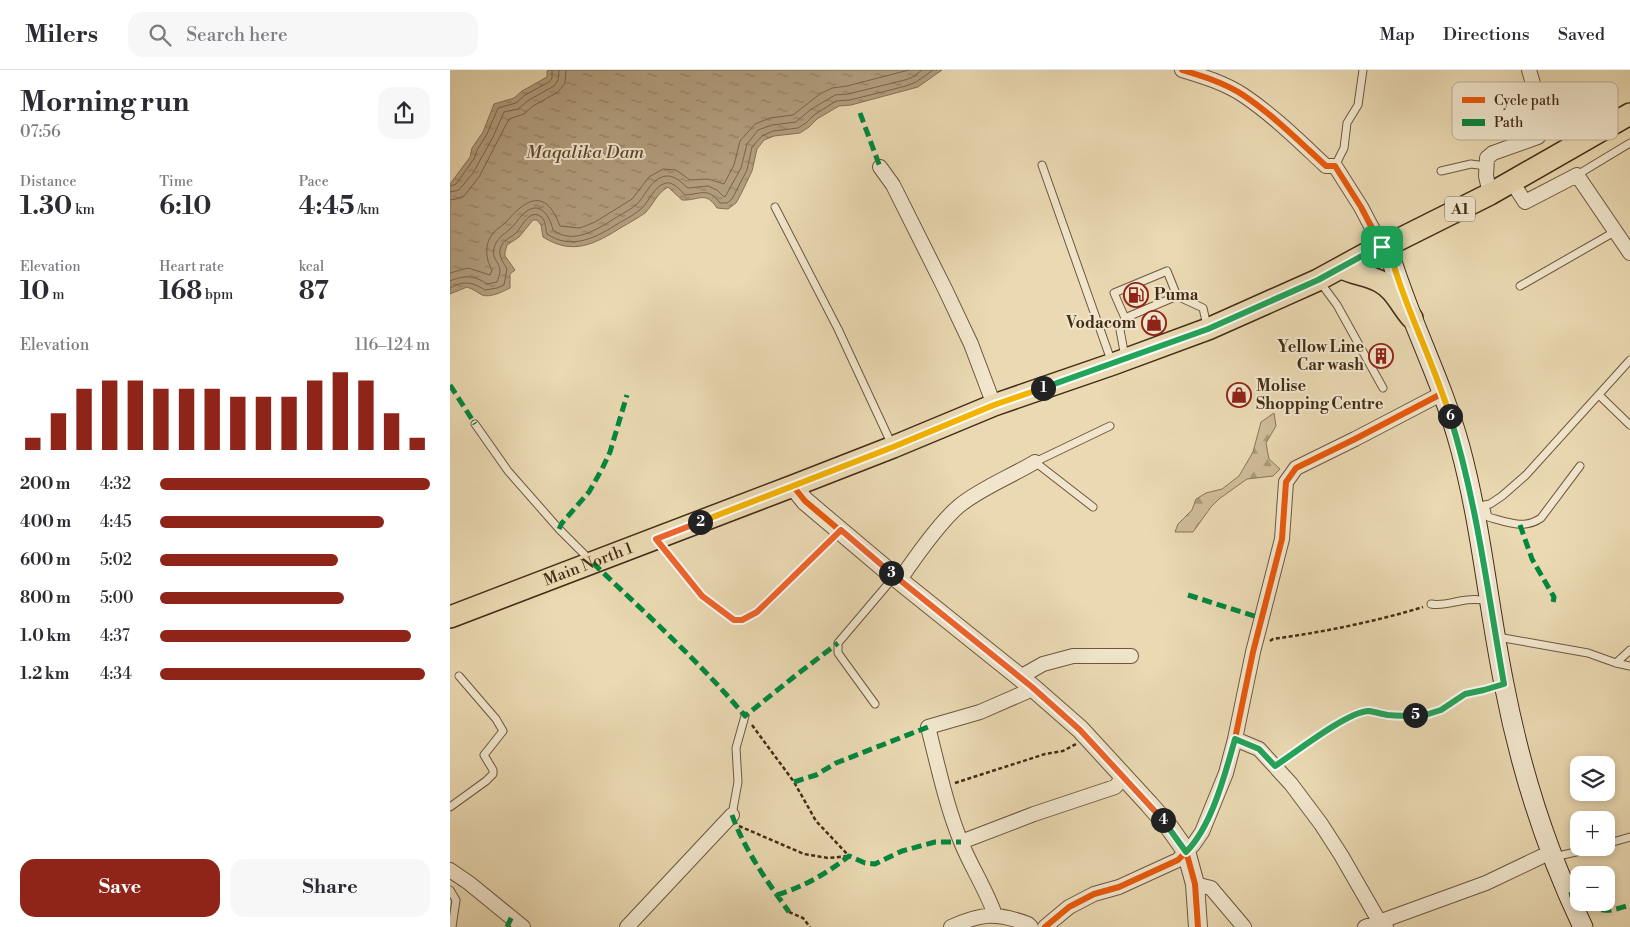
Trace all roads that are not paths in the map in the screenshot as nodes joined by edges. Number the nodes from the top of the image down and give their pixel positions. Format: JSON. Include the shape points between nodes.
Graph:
{"nodes":[{"id":1,"x":1182,"y":70,"type":"edge"},
{"id":2,"x":1363,"y":70,"type":"edge"},
{"id":3,"x":1529,"y":70,"type":"edge"},
{"id":4,"x":1533,"y":82,"type":"edge"},
{"id":5,"x":1630,"y":114,"type":"edge"},
{"id":6,"x":1618,"y":121,"type":"edge"},
{"id":7,"x":1530,"y":140,"type":"edge"},
{"id":8,"x":1585,"y":140,"type":"edge"},
{"id":9,"x":1630,"y":143,"type":"edge"},
{"id":10,"x":1042,"y":165,"type":"dead end"},
{"id":11,"x":1335,"y":166,"type":"junction"},
{"id":12,"x":1486,"y":166,"type":"junction"},
{"id":13,"x":880,"y":167,"type":"dead end"},
{"id":14,"x":1440,"y":172,"type":"dead end"},
{"id":15,"x":1577,"y":175,"type":"junction"},
{"id":16,"x":1512,"y":182,"type":"junction"},
{"id":17,"x":1490,"y":194,"type":"junction"},
{"id":18,"x":775,"y":207,"type":"dead end"},
{"id":19,"x":1616,"y":232,"type":"junction"},
{"id":20,"x":1385,"y":246,"type":"junction"},
{"id":21,"x":1630,"y":253,"type":"edge"},
{"id":22,"x":1342,"y":268,"type":"junction"},
{"id":23,"x":1318,"y":280,"type":"junction"},
{"id":24,"x":1520,"y":286,"type":"dead end"},
{"id":25,"x":1177,"y":296,"type":"junction"},
{"id":26,"x":1125,"y":318,"type":"junction"},
{"id":27,"x":1412,"y":318,"type":"junction"},
{"id":28,"x":1208,"y":329,"type":"junction"},
{"id":29,"x":1630,"y":360,"type":"edge"},
{"id":30,"x":1119,"y":362,"type":"junction"},
{"id":31,"x":1383,"y":388,"type":"dead end"},
{"id":32,"x":1443,"y":392,"type":"junction"},
{"id":33,"x":1599,"y":395,"type":"junction"},
{"id":34,"x":994,"y":405,"type":"junction"},
{"id":35,"x":475,"y":424,"type":"dead end"},
{"id":36,"x":1630,"y":425,"type":"edge"},
{"id":37,"x":1110,"y":426,"type":"dead end"},
{"id":38,"x":893,"y":447,"type":"junction"},
{"id":39,"x":1035,"y":462,"type":"junction"},
{"id":40,"x":1580,"y":466,"type":"dead end"},
{"id":41,"x":793,"y":486,"type":"junction"},
{"id":42,"x":1479,"y":506,"type":"junction"},
{"id":43,"x":1093,"y":507,"type":"dead end"},
{"id":44,"x":841,"y":530,"type":"junction"},
{"id":45,"x":656,"y":539,"type":"junction"},
{"id":46,"x":593,"y":563,"type":"junction"},
{"id":47,"x":897,"y":579,"type":"junction"},
{"id":48,"x":1489,"y":601,"type":"junction"},
{"id":49,"x":1431,"y":604,"type":"road end"},
{"id":50,"x":450,"y":617,"type":"edge"},
{"id":51,"x":1495,"y":636,"type":"junction"},
{"id":52,"x":1630,"y":650,"type":"edge"},
{"id":53,"x":1131,"y":656,"type":"dead end"},
{"id":54,"x":1616,"y":663,"type":"junction"},
{"id":55,"x":1630,"y":666,"type":"edge"},
{"id":56,"x":459,"y":676,"type":"dead end"},
{"id":57,"x":1026,"y":682,"type":"junction"},
{"id":58,"x":875,"y":704,"type":"dead end"},
{"id":59,"x":746,"y":716,"type":"road end"},
{"id":60,"x":1235,"y":739,"type":"junction"},
{"id":61,"x":1124,"y":777,"type":"junction"},
{"id":62,"x":450,"y":808,"type":"edge"},
{"id":63,"x":733,"y":820,"type":"joint"},
{"id":64,"x":1630,"y":837,"type":"edge"},
{"id":65,"x":1615,"y":841,"type":"edge"},
{"id":66,"x":961,"y":842,"type":"junction"},
{"id":67,"x":1186,"y":852,"type":"junction"},
{"id":68,"x":1570,"y":852,"type":"edge"},
{"id":69,"x":1552,"y":855,"type":"junction"},
{"id":70,"x":450,"y":870,"type":"edge"},
{"id":71,"x":1195,"y":884,"type":"junction"},
{"id":72,"x":450,"y":890,"type":"edge"},
{"id":73,"x":995,"y":915,"type":"junction"},
{"id":74,"x":1382,"y":924,"type":"edge"},
{"id":75,"x":452,"y":927,"type":"edge"},
{"id":76,"x":524,"y":927,"type":"edge"},
{"id":77,"x":627,"y":927,"type":"edge"},
{"id":78,"x":950,"y":927,"type":"edge"},
{"id":79,"x":1031,"y":927,"type":"edge"},
{"id":80,"x":1045,"y":927,"type":"edge"},
{"id":81,"x":1198,"y":927,"type":"edge"},
{"id":82,"x":1244,"y":927,"type":"edge"},
{"id":83,"x":1365,"y":927,"type":"edge"},
{"id":84,"x":1583,"y":927,"type":"edge"}],
"edges":[{"from":1,"to":11,"type":"street","via":[[1242,95],[1326,166]]},
{"from":2,"to":11,"type":"lane","via":[[1358,105],[1346,123],[1344,148]]},
{"from":3,"to":4,"type":"street"},
{"from":5,"to":6,"type":"main road","name":"Main North 1","number":"A1"},
{"from":7,"to":12,"type":"street","via":[[1494,153],[1487,158]]},
{"from":8,"to":16,"type":"main road","name":"Main North 1","number":"A1"},
{"from":9,"to":15,"type":"lane"},
{"from":10,"to":30,"type":"lane"},
{"from":11,"to":20,"type":"street"},
{"from":12,"to":14,"type":"lane","via":[[1471,164]]},
{"from":12,"to":17,"type":"street"},
{"from":13,"to":34,"type":"street","via":[[893,185],[945,289],[971,344]]},
{"from":15,"to":16,"type":"street","via":[[1524,202]]},
{"from":15,"to":19,"type":"street"},
{"from":16,"to":17,"type":"main road","name":"Main North 1","number":"A1"},
{"from":17,"to":20,"type":"main road","name":"Main North 1","number":"A1"},
{"from":18,"to":38,"type":"lane","via":[[838,329]]},
{"from":19,"to":21,"type":"street"},
{"from":19,"to":24,"type":"lane"},
{"from":20,"to":22,"type":"main road","name":"Main North 1","number":"A1"},
{"from":20,"to":27,"type":"main road"},
{"from":22,"to":23,"type":"main road","name":"Main North 1","number":"A1"},
{"from":22,"to":27,"type":"main road","via":[[1380,282],[1392,291]]},
{"from":23,"to":28,"type":"main road","name":"Main North 1","number":"A1"},
{"from":23,"to":31,"type":"lane","via":[[1337,305]]},
{"from":25,"to":26,"type":"lane"},
{"from":25,"to":26,"type":"lane","via":[[1167,271],[1114,293]]},
{"from":25,"to":28,"type":"lane","via":[[1203,308]]},
{"from":26,"to":30,"type":"lane","via":[[1120,330]]},
{"from":27,"to":32,"type":"main road"},
{"from":28,"to":30,"type":"main road","name":"Main North 1","number":"A1"},
{"from":29,"to":33,"type":"lane"},
{"from":30,"to":34,"type":"main road","name":"Main North 1","number":"A1"},
{"from":32,"to":42,"type":"main road"},
{"from":32,"to":60,"type":"street","via":[[1296,468],[1286,482],[1282,539]]},
{"from":33,"to":36,"type":"lane"},
{"from":33,"to":42,"type":"lane","via":[[1526,475],[1490,504]]},
{"from":34,"to":38,"type":"main road","name":"Main North 1","number":"A1"},
{"from":35,"to":46,"type":"lane","via":[[508,471]]},
{"from":37,"to":39,"type":"lane"},
{"from":38,"to":41,"type":"main road","name":"Main North 1","number":"A1"},
{"from":39,"to":43,"type":"lane"},
{"from":39,"to":47,"type":"street","via":[[958,506]]},
{"from":40,"to":42,"type":"lane","via":[[1533,524],[1525,526],[1488,517]]},
{"from":41,"to":44,"type":"street","via":[[805,501]]},
{"from":41,"to":45,"type":"main road","name":"Main North 1","number":"A1"},
{"from":42,"to":48,"type":"main road"},
{"from":44,"to":45,"type":"lane","via":[[757,612],[742,620],[734,620],[702,596]]},
{"from":44,"to":47,"type":"street"},
{"from":45,"to":46,"type":"main road","name":"Main North 1","number":"A1"},
{"from":46,"to":50,"type":"main road","name":"Main North 1","number":"A1"},
{"from":47,"to":57,"type":"street"},
{"from":47,"to":58,"type":"lane","via":[[838,643],[838,653]]},
{"from":48,"to":49,"type":"lane"},
{"from":48,"to":51,"type":"main road"},
{"from":51,"to":54,"type":"lane","via":[[1588,653]]},
{"from":51,"to":69,"type":"main road","via":[[1517,745]]},
{"from":52,"to":54,"type":"lane"},
{"from":53,"to":57,"type":"street","via":[[1074,656],[1043,664]]},
{"from":54,"to":55,"type":"lane"},
{"from":56,"to":62,"type":"lane","via":[[504,731],[484,755],[493,774]]},
{"from":57,"to":61,"type":"street","via":[[1088,738]]},
{"from":57,"to":66,"type":"street","via":[[1026,692],[980,712],[928,727],[942,787]]},
{"from":59,"to":63,"type":"lane","via":[[736,748],[738,782]]},
{"from":60,"to":67,"type":"street","via":[[1226,773],[1202,832]]},
{"from":60,"to":74,"type":"street","via":[[1259,749],[1291,784],[1341,854]]},
{"from":61,"to":66,"type":"street","via":[[1115,787]]},
{"from":61,"to":67,"type":"street","via":[[1169,827]]},
{"from":63,"to":77,"type":"street"},
{"from":64,"to":65,"type":"lane"},
{"from":66,"to":73,"type":"street"},
{"from":67,"to":71,"type":"street"},
{"from":67,"to":80,"type":"street","via":[[1163,868],[1069,907]]},
{"from":68,"to":69,"type":"lane"},
{"from":69,"to":74,"type":"street"},
{"from":69,"to":84,"type":"main road"},
{"from":70,"to":76,"type":"street"},
{"from":71,"to":81,"type":"street"},
{"from":71,"to":82,"type":"street","via":[[1211,888]]},
{"from":72,"to":75,"type":"lane","via":[[456,900]]},
{"from":73,"to":78,"type":"street"},
{"from":73,"to":79,"type":"street","via":[[1008,916]]},
{"from":74,"to":83,"type":"street"}]}
